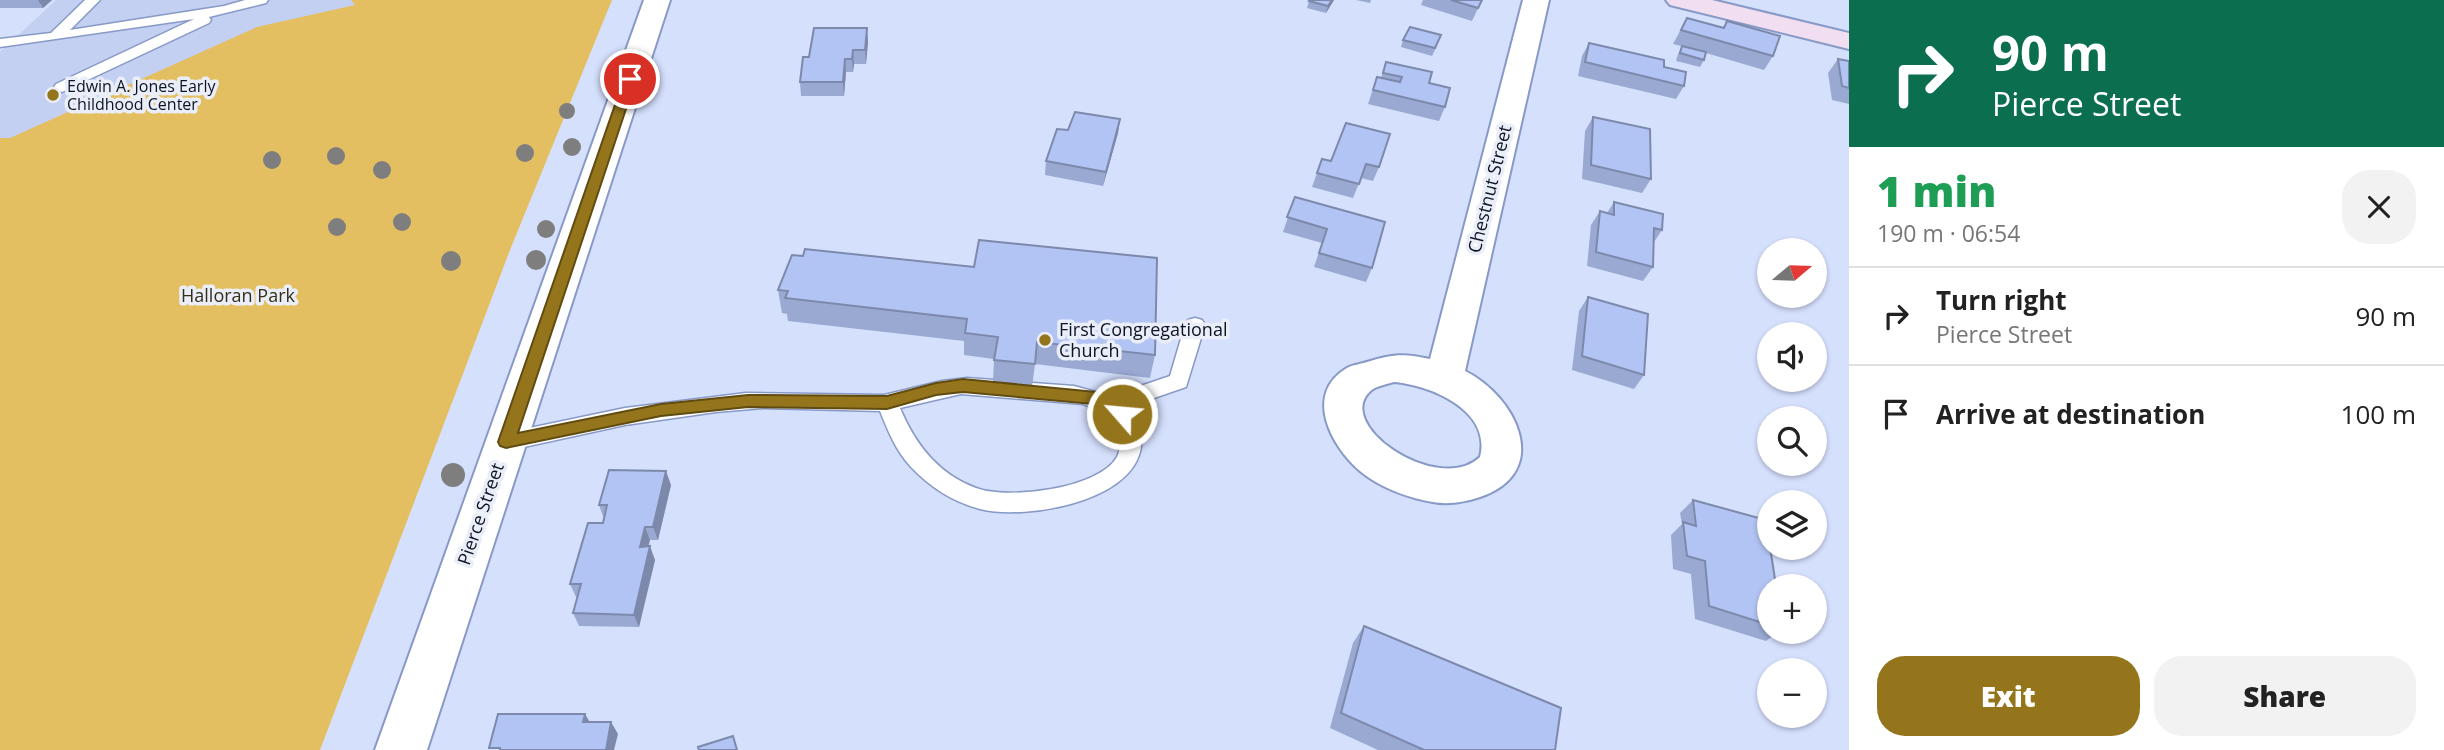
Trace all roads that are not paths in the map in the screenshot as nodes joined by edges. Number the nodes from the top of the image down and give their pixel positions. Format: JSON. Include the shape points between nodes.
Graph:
{"nodes":[{"id":1,"x":93,"y":0,"type":"edge"},
{"id":2,"x":261,"y":0,"type":"edge"},
{"id":3,"x":657,"y":0,"type":"edge"},
{"id":4,"x":1536,"y":0,"type":"edge"},
{"id":5,"x":1679,"y":0,"type":"edge"},
{"id":6,"x":1710,"y":3,"type":"edge"},
{"id":7,"x":203,"y":6,"type":"edge"},
{"id":8,"x":225,"y":10,"type":"junction"},
{"id":9,"x":55,"y":37,"type":"junction"},
{"id":10,"x":1849,"y":41,"type":"edge"},
{"id":11,"x":0,"y":43,"type":"edge"},
{"id":12,"x":62,"y":87,"type":"dead end"},
{"id":13,"x":1195,"y":325,"type":"dead end"},
{"id":14,"x":1444,"y":378,"type":"dead end"},
{"id":15,"x":887,"y":403,"type":"junction"},
{"id":16,"x":1108,"y":406,"type":"junction"},
{"id":17,"x":506,"y":442,"type":"junction"},
{"id":18,"x":401,"y":750,"type":"edge"}],
"edges":[{"from":1,"to":9,"type":"lane"},
{"from":2,"to":8,"type":"lane"},
{"from":3,"to":17,"type":"street","name":"Pierce Street"},
{"from":4,"to":14,"type":"street","name":"Chestnut Street"},
{"from":5,"to":6,"type":"street"},
{"from":6,"to":10,"type":"street"},
{"from":7,"to":8,"type":"lane"},
{"from":7,"to":9,"type":"lane"},
{"from":8,"to":12,"type":"lane"},
{"from":9,"to":11,"type":"lane"},
{"from":13,"to":16,"type":"lane","via":[[1178,381]]},
{"from":15,"to":16,"type":"lane","via":[[963,386],[1070,395]]},
{"from":15,"to":16,"type":"lane","via":[[915,456],[937,476],[986,501],[1016,503],[1082,491],[1108,480],[1126,463],[1132,436],[1122,414]]},
{"from":15,"to":17,"type":"lane","via":[[748,401],[661,410]]},
{"from":17,"to":18,"type":"street","name":"Pierce Street"}]}
